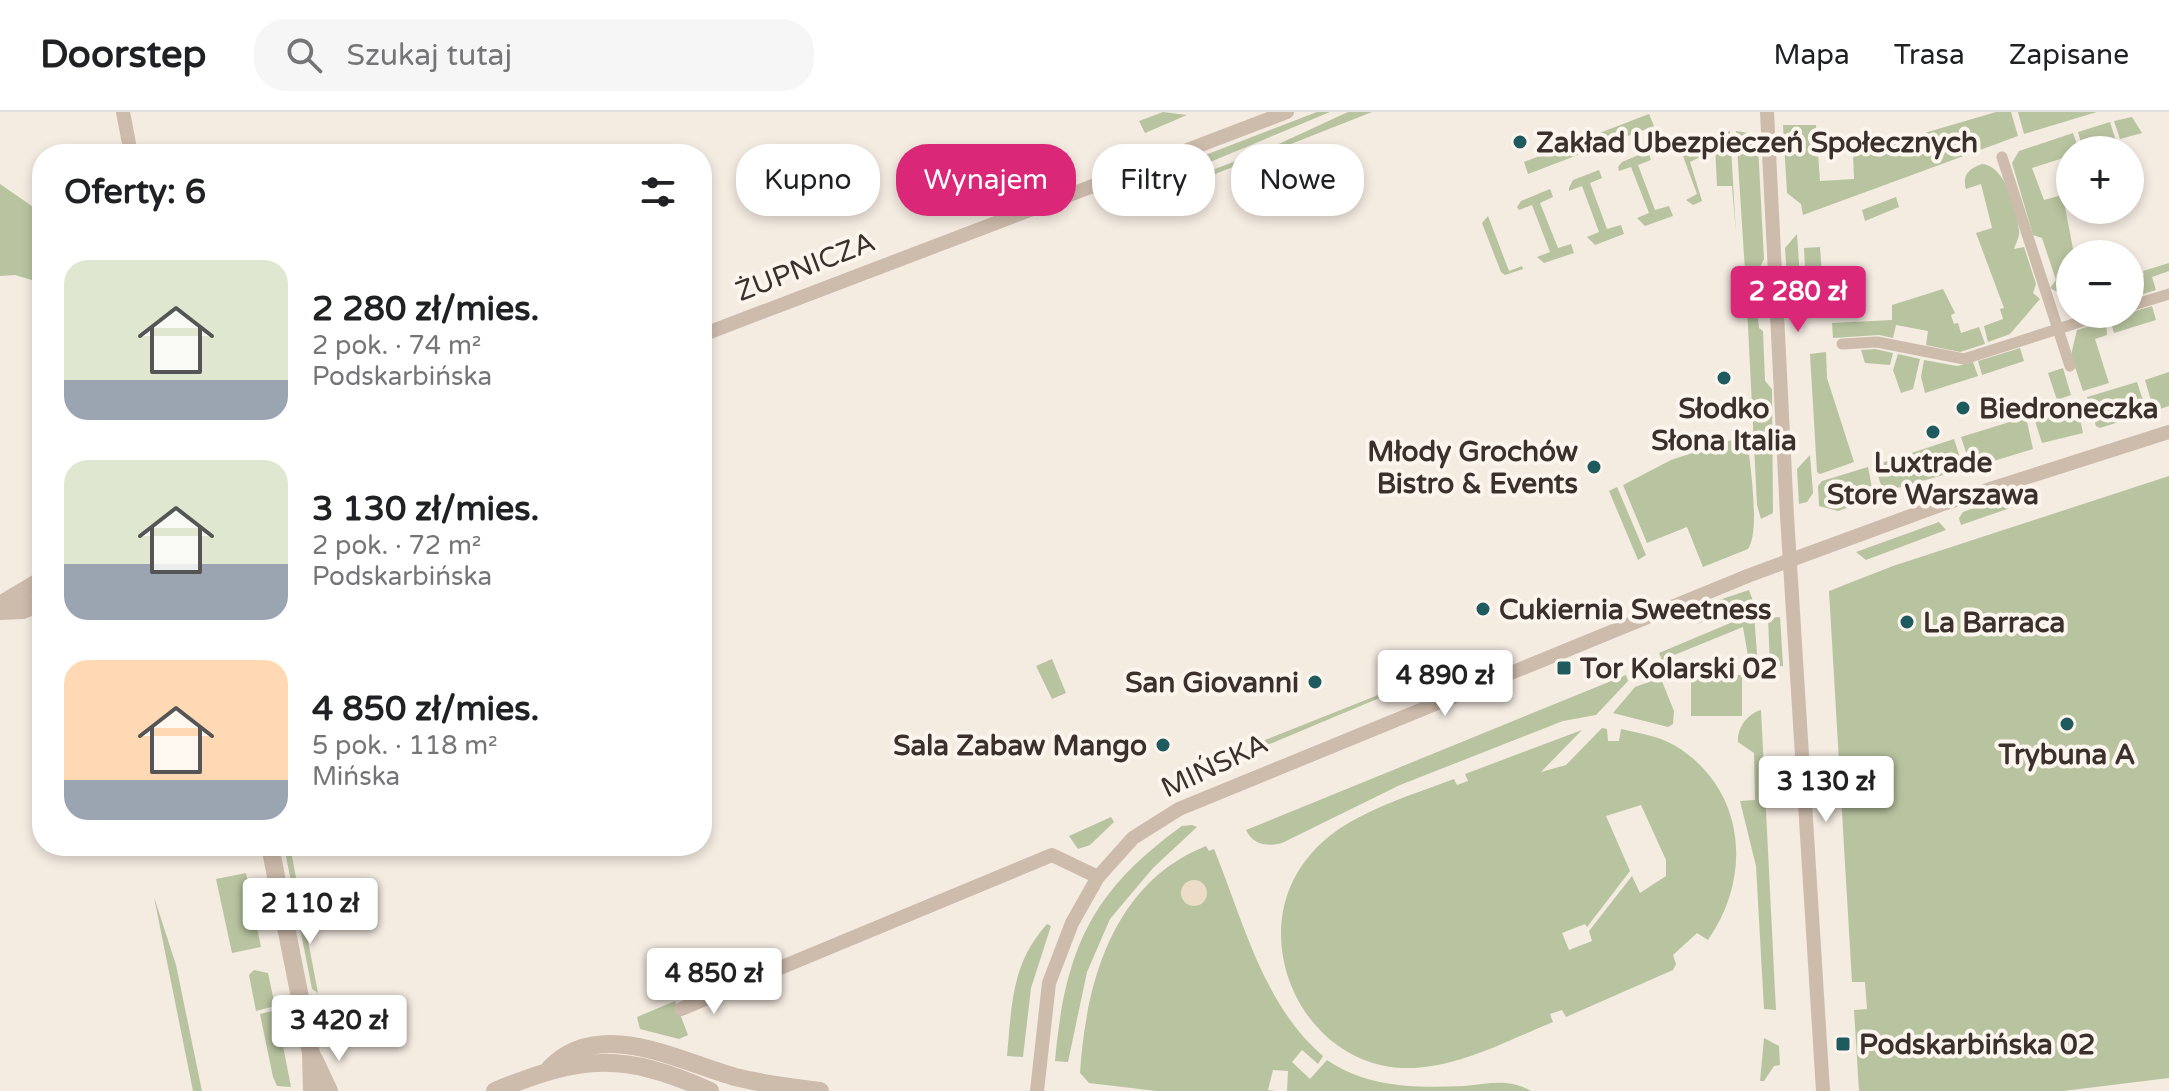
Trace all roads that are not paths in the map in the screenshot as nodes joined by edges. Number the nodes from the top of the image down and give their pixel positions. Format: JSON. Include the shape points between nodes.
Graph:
{"nodes":[{"id":1,"x":123,"y":112,"type":"edge"},
{"id":2,"x":1287,"y":112,"type":"edge"},
{"id":3,"x":1767,"y":112,"type":"edge"},
{"id":4,"x":129,"y":144,"type":"edge"},
{"id":5,"x":2002,"y":157,"type":"dead end"},
{"id":6,"x":2169,"y":294,"type":"edge"},
{"id":7,"x":2144,"y":302,"type":"edge"},
{"id":8,"x":2056,"y":328,"type":"junction"},
{"id":9,"x":712,"y":331,"type":"edge"},
{"id":10,"x":1842,"y":344,"type":"dead end"},
{"id":11,"x":2070,"y":366,"type":"dead end"},
{"id":12,"x":2169,"y":432,"type":"edge"},
{"id":13,"x":1790,"y":560,"type":"junction"},
{"id":14,"x":32,"y":587,"type":"edge"},
{"id":15,"x":32,"y":606,"type":"edge"},
{"id":16,"x":0,"y":608,"type":"edge"},
{"id":17,"x":272,"y":856,"type":"edge"},
{"id":18,"x":1098,"y":877,"type":"junction"},
{"id":19,"x":681,"y":1009,"type":"dead end"},
{"id":20,"x":311,"y":1053,"type":"junction"},
{"id":21,"x":550,"y":1068,"type":"junction"},
{"id":22,"x":312,"y":1091,"type":"edge"},
{"id":23,"x":329,"y":1091,"type":"edge"},
{"id":24,"x":495,"y":1091,"type":"edge"},
{"id":25,"x":710,"y":1091,"type":"edge"},
{"id":26,"x":820,"y":1091,"type":"edge"},
{"id":27,"x":1037,"y":1091,"type":"edge"},
{"id":28,"x":1823,"y":1091,"type":"edge"}],
"edges":[{"from":1,"to":4,"type":"street"},
{"from":2,"to":9,"type":"street","name":"ŻUPNICZA"},
{"from":3,"to":13,"type":"street"},
{"from":5,"to":8,"type":"street"},
{"from":6,"to":7,"type":"street"},
{"from":8,"to":10,"type":"street","via":[[1960,359],[1877,342]]},
{"from":8,"to":11,"type":"street"},
{"from":12,"to":13,"type":"street","name":"MIŃSKA","via":[[1946,503]]},
{"from":13,"to":18,"type":"street","name":"MIŃSKA","via":[[1179,809],[1133,838]]},
{"from":13,"to":28,"type":"street"},
{"from":14,"to":16,"type":"street"},
{"from":15,"to":16,"type":"street"},
{"from":17,"to":20,"type":"street"},
{"from":18,"to":19,"type":"street","via":[[1052,855]]},
{"from":18,"to":27,"type":"street","name":"MIŃSKA","via":[[1072,923],[1049,983]]},
{"from":20,"to":22,"type":"street"},
{"from":20,"to":23,"type":"street"},
{"from":21,"to":24,"type":"street"},
{"from":21,"to":25,"type":"street","via":[[611,1061]]},
{"from":21,"to":26,"type":"street","via":[[579,1048],[607,1044],[672,1055],[758,1083]]}]}
